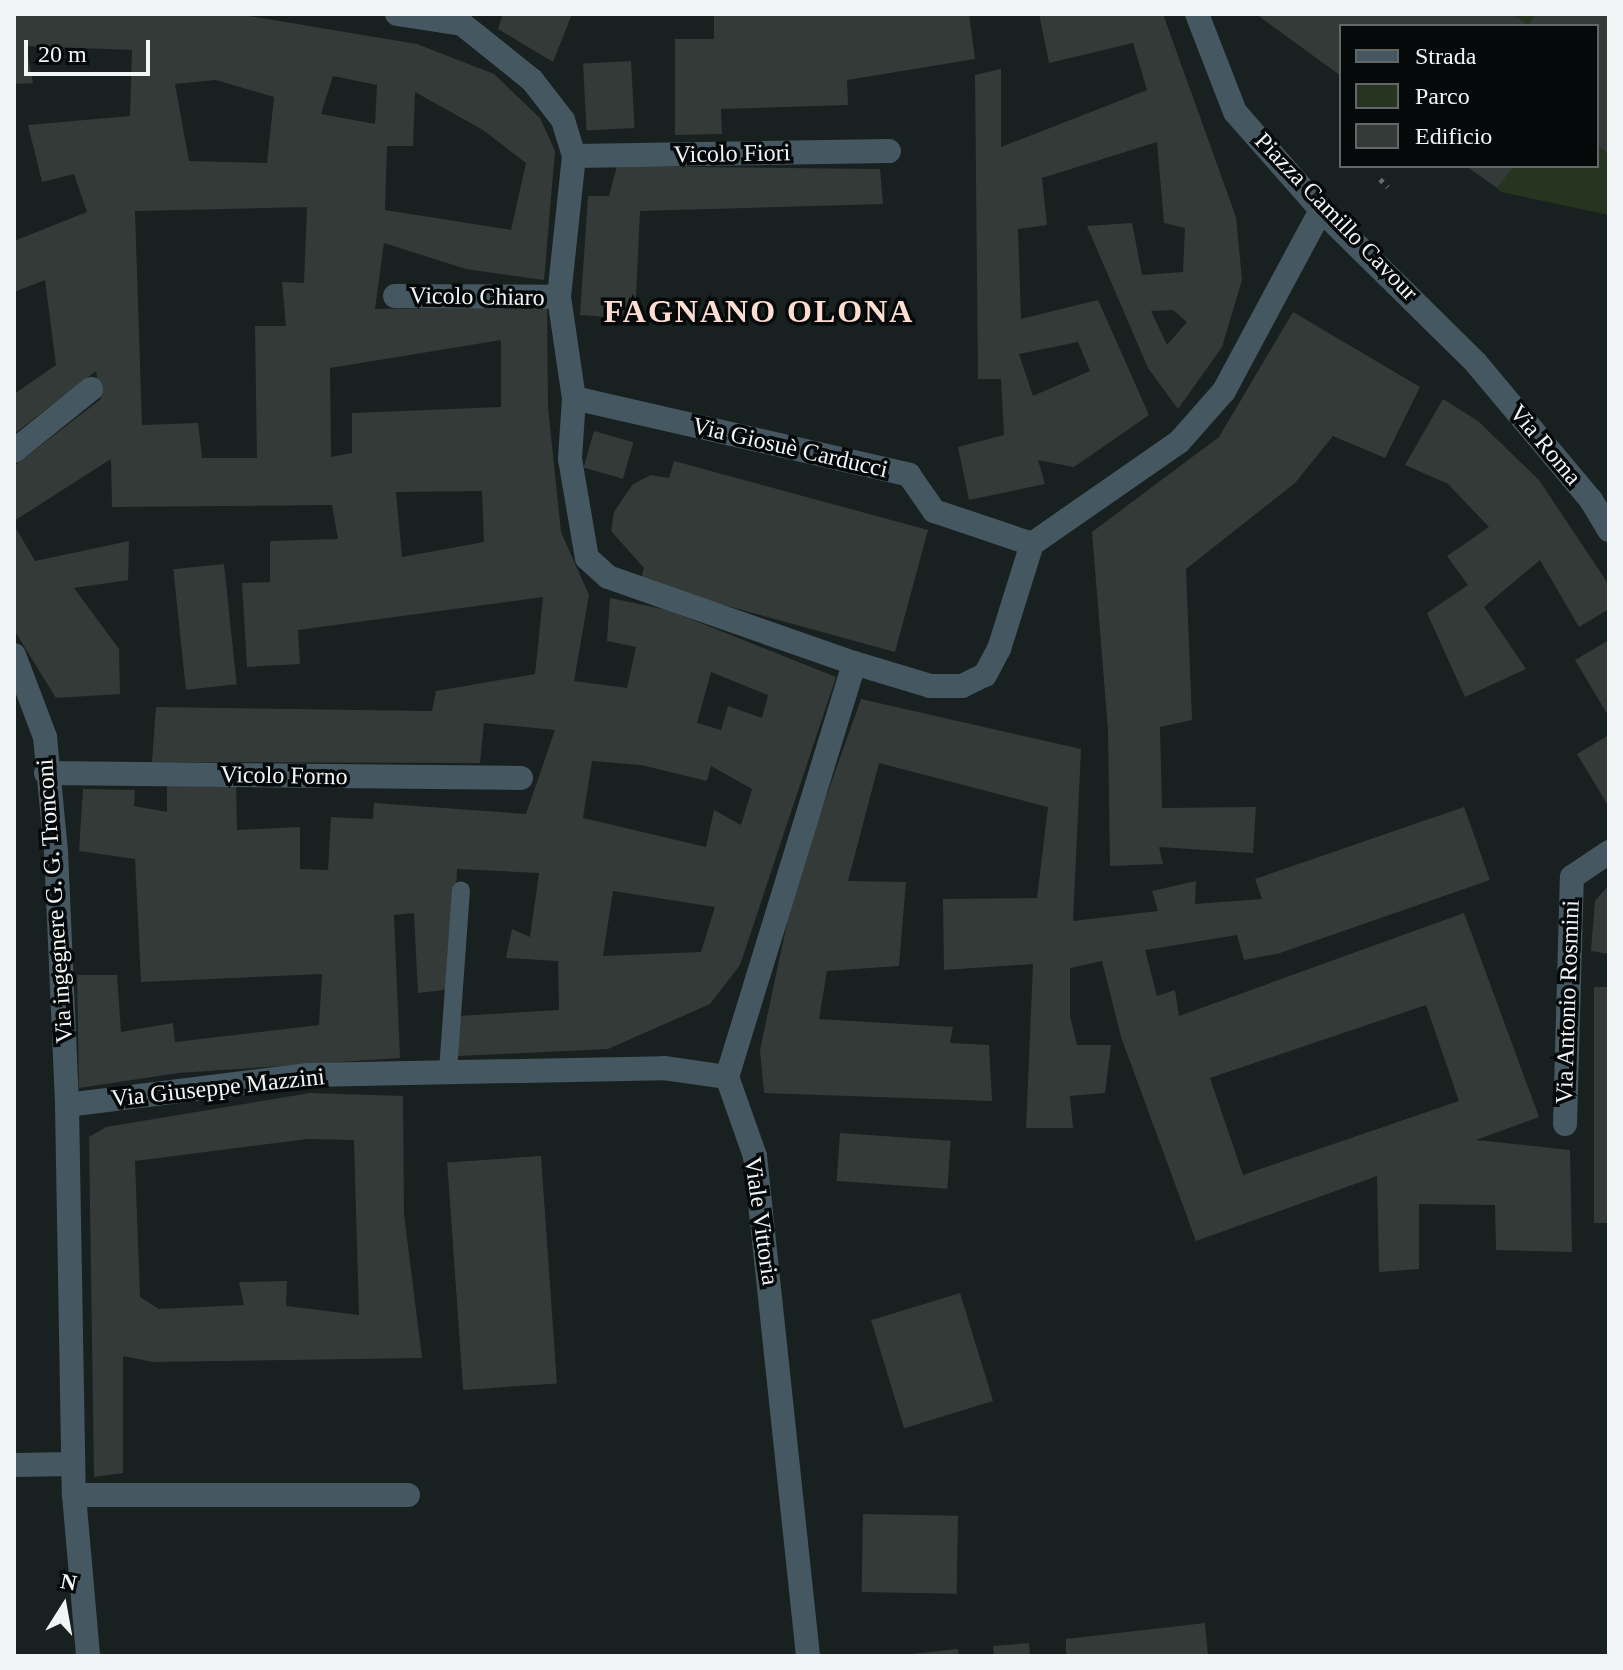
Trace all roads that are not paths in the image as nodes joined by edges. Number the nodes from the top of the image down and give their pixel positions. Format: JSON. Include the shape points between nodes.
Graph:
{"nodes":[{"id":1,"x":397,"y":14,"type":"edge"},
{"id":2,"x":1197,"y":14,"type":"edge"},
{"id":3,"x":465,"y":19,"type":"edge"},
{"id":4,"x":889,"y":151,"type":"dead end"},
{"id":5,"x":574,"y":156,"type":"junction"},
{"id":6,"x":1321,"y":210,"type":"junction"},
{"id":7,"x":395,"y":296,"type":"dead end"},
{"id":8,"x":559,"y":297,"type":"junction"},
{"id":9,"x":1476,"y":363,"type":"joint"},
{"id":10,"x":91,"y":389,"type":"dead end"},
{"id":11,"x":574,"y":398,"type":"junction"},
{"id":12,"x":14,"y":451,"type":"edge"},
{"id":13,"x":1600,"y":496,"type":"edge"},
{"id":14,"x":1609,"y":530,"type":"edge"},
{"id":15,"x":1032,"y":544,"type":"junction"},
{"id":16,"x":14,"y":655,"type":"edge"},
{"id":17,"x":854,"y":663,"type":"junction"},
{"id":18,"x":46,"y":773,"type":"junction"},
{"id":19,"x":521,"y":778,"type":"dead end"},
{"id":20,"x":1609,"y":852,"type":"edge"},
{"id":21,"x":461,"y":890,"type":"dead end"},
{"id":22,"x":448,"y":1071,"type":"junction"},
{"id":23,"x":727,"y":1077,"type":"junction"},
{"id":24,"x":67,"y":1105,"type":"junction"},
{"id":25,"x":1565,"y":1124,"type":"dead end"},
{"id":26,"x":73,"y":1464,"type":"junction"},
{"id":27,"x":14,"y":1465,"type":"edge"},
{"id":28,"x":74,"y":1495,"type":"junction"},
{"id":29,"x":408,"y":1495,"type":"dead end"},
{"id":30,"x":88,"y":1656,"type":"edge"},
{"id":31,"x":808,"y":1656,"type":"edge"}],
"edges":[{"from":1,"to":3,"type":"street"},
{"from":2,"to":6,"type":"street","name":"Piazza Camillo Cavour","via":[[1235,112]]},
{"from":3,"to":5,"type":"street","via":[[532,80],[563,120]]},
{"from":4,"to":5,"type":"street","name":"Vicolo Fiori"},
{"from":5,"to":8,"type":"street"},
{"from":6,"to":9,"type":"street","name":"Piazza Camillo Cavour"},
{"from":6,"to":15,"type":"street","via":[[1224,391],[1179,442]]},
{"from":7,"to":8,"type":"street","name":"Vicolo Chiaro"},
{"from":8,"to":11,"type":"street"},
{"from":9,"to":13,"type":"street","name":"Via Roma"},
{"from":10,"to":12,"type":"street"},
{"from":11,"to":15,"type":"street","name":"Via Giosuè Carducci","via":[[909,475],[934,511]]},
{"from":11,"to":17,"type":"street","via":[[570,459],[587,558],[608,577],[649,594]]},
{"from":13,"to":14,"type":"street","name":"Via Roma"},
{"from":15,"to":17,"type":"street","via":[[999,649],[985,675],[962,686],[930,686]]},
{"from":16,"to":18,"type":"street","name":"Via ingegnere G. G. Tronconi","via":[[45,737]]},
{"from":17,"to":23,"type":"street"},
{"from":18,"to":19,"type":"street","name":"Vicolo Forno"},
{"from":18,"to":24,"type":"street","name":"Via ingegnere G. G. Tronconi","via":[[56,851]]},
{"from":20,"to":25,"type":"street","name":"Via Antonio Rosmini","via":[[1572,877]]},
{"from":21,"to":22,"type":"lane"},
{"from":22,"to":23,"type":"street","name":"Via Giuseppe Mazzini","via":[[664,1068]]},
{"from":22,"to":24,"type":"street","name":"Via Giuseppe Mazzini","via":[[308,1075]]},
{"from":23,"to":31,"type":"street","name":"Viale Vittoria","via":[[755,1156]]},
{"from":24,"to":26,"type":"street"},
{"from":26,"to":27,"type":"street"},
{"from":26,"to":28,"type":"street"},
{"from":28,"to":29,"type":"street"},
{"from":28,"to":30,"type":"street"}]}
